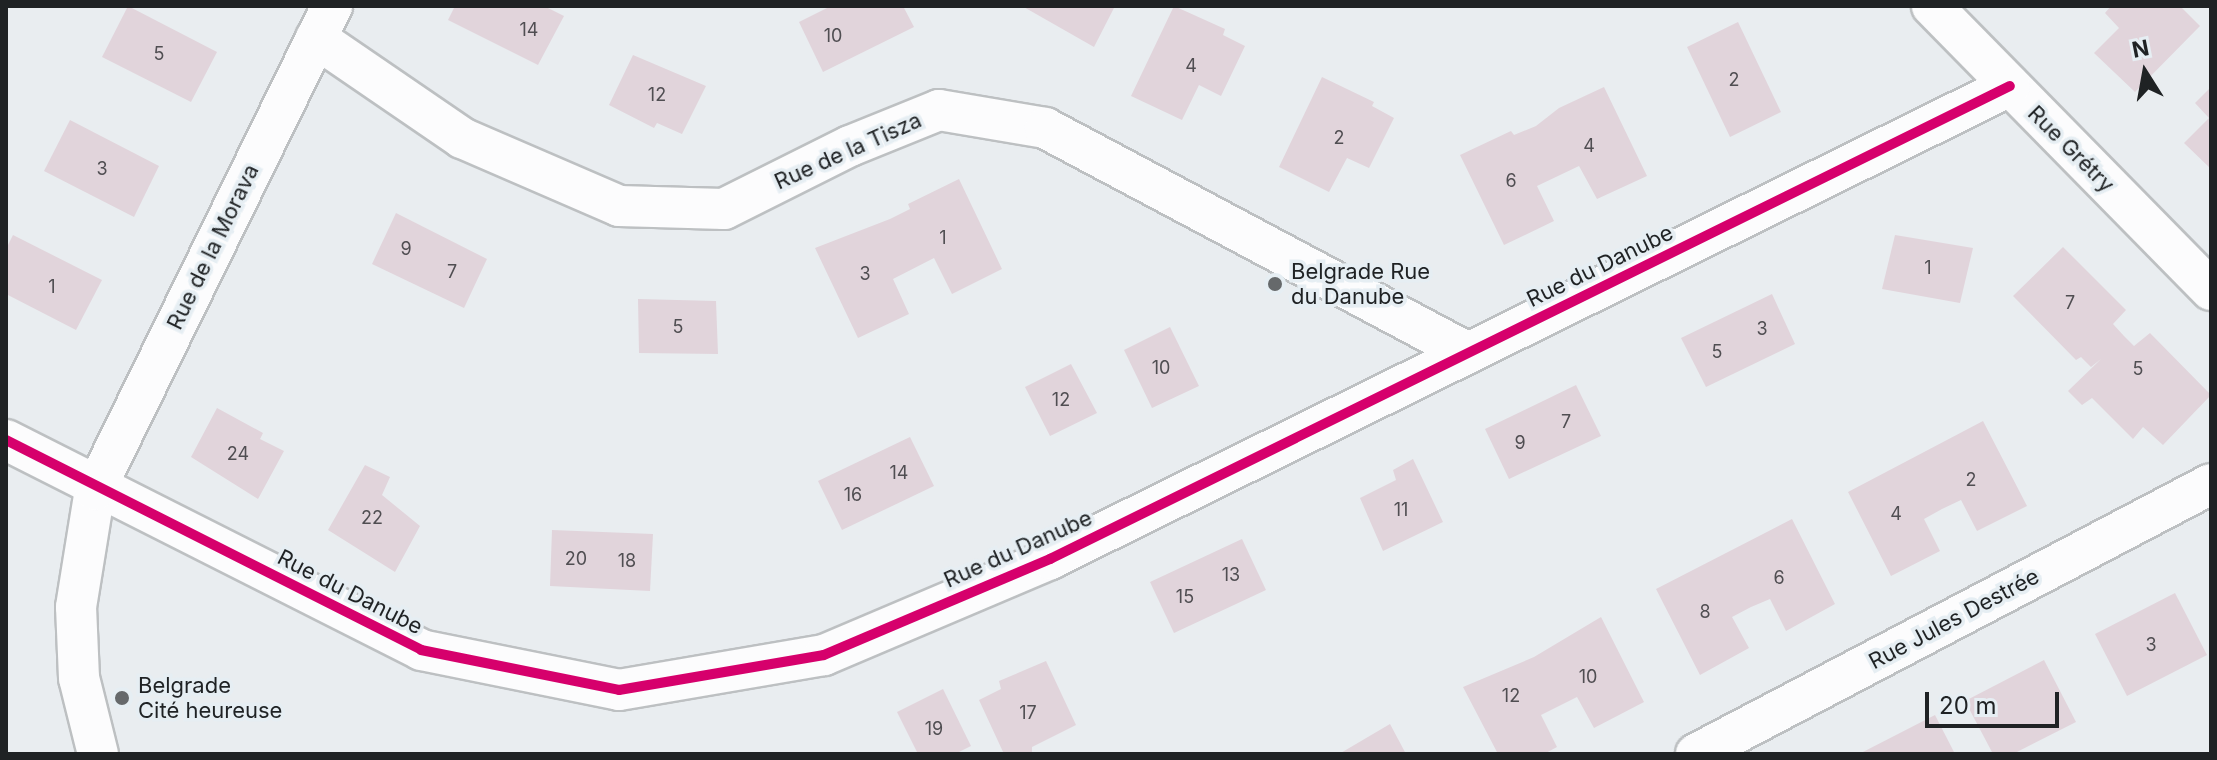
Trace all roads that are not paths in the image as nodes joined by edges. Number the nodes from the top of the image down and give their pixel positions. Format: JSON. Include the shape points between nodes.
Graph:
{"nodes":[{"id":1,"x":1932,"y":6,"type":"edge"},
{"id":2,"x":324,"y":22,"type":"edge"},
{"id":3,"x":2010,"y":86,"type":"junction"},
{"id":4,"x":2211,"y":290,"type":"edge"},
{"id":5,"x":1468,"y":353,"type":"junction"},
{"id":6,"x":6,"y":440,"type":"edge"},
{"id":7,"x":2211,"y":484,"type":"edge"},
{"id":8,"x":95,"y":490,"type":"junction"},
{"id":9,"x":98,"y":754,"type":"edge"},
{"id":10,"x":1696,"y":754,"type":"edge"}],
"edges":[{"from":1,"to":3,"type":"street","name":"Rue Grétry"},
{"from":2,"to":5,"type":"street","name":"Rue de la Tisza","via":[[462,138],[619,206],[724,209],[850,146],[939,110],[1045,128]]},
{"from":2,"to":8,"type":"street","name":"Rue de la Morava"},
{"from":3,"to":4,"type":"street","name":"Rue Grétry"},
{"from":3,"to":5,"type":"street","name":"Rue du Danube"},
{"from":5,"to":8,"type":"street","name":"Rue du Danube","via":[[1050,559],[824,655],[619,690],[421,650]]},
{"from":6,"to":8,"type":"street","name":"Rue du Danube"},
{"from":7,"to":10,"type":"street","name":"Rue Jules Destrée"},
{"from":8,"to":9,"type":"street","name":"Rue de la Morava","via":[[76,607],[79,678]]}]}
